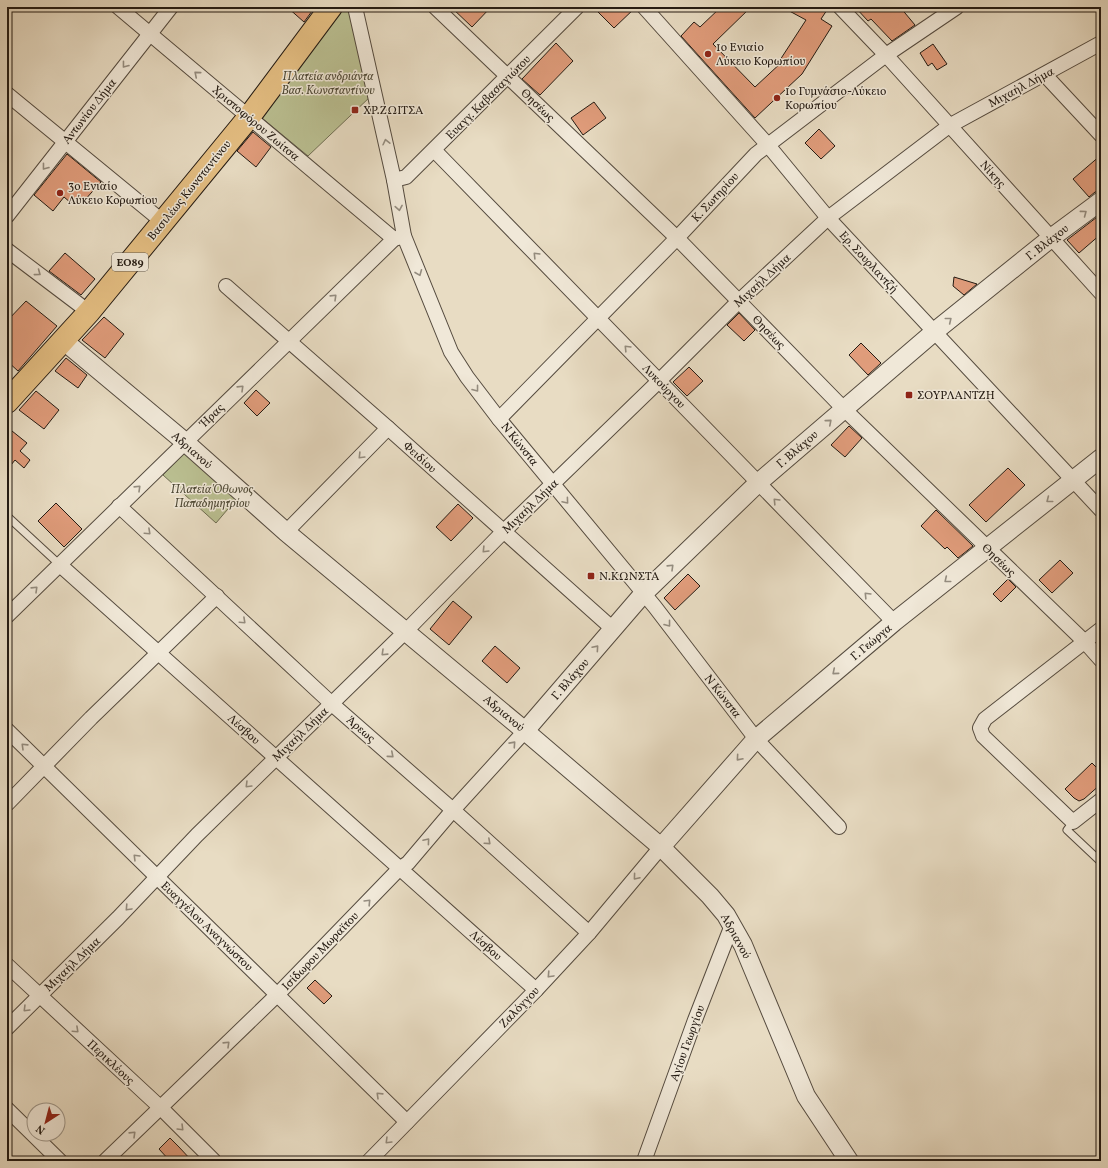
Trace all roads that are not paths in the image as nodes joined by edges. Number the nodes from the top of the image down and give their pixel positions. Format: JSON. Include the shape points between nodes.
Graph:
{"nodes":[{"id":1,"x":118,"y":7,"type":"edge"},
{"id":2,"x":171,"y":7,"type":"edge"},
{"id":3,"x":331,"y":7,"type":"edge"},
{"id":4,"x":355,"y":7,"type":"edge"},
{"id":5,"x":435,"y":7,"type":"edge"},
{"id":6,"x":577,"y":7,"type":"edge"},
{"id":7,"x":644,"y":7,"type":"edge"},
{"id":8,"x":840,"y":7,"type":"edge"},
{"id":9,"x":958,"y":7,"type":"edge"},
{"id":10,"x":150,"y":34,"type":"junction"},
{"id":11,"x":1101,"y":43,"type":"edge"},
{"id":12,"x":886,"y":55,"type":"junction"},
{"id":13,"x":1045,"y":75,"type":"junction"},
{"id":14,"x":508,"y":76,"type":"junction"},
{"id":15,"x":7,"y":94,"type":"edge"},
{"id":16,"x":248,"y":117,"type":"junction"},
{"id":17,"x":949,"y":126,"type":"junction"},
{"id":18,"x":1101,"y":135,"type":"edge"},
{"id":19,"x":66,"y":141,"type":"junction"},
{"id":20,"x":767,"y":144,"type":"junction"},
{"id":21,"x":434,"y":150,"type":"junction"},
{"id":22,"x":394,"y":180,"type":"junction"},
{"id":23,"x":1101,"y":201,"type":"edge"},
{"id":24,"x":7,"y":216,"type":"edge"},
{"id":25,"x":828,"y":218,"type":"junction"},
{"id":26,"x":163,"y":222,"type":"junction"},
{"id":27,"x":399,"y":238,"type":"junction"},
{"id":28,"x":677,"y":238,"type":"junction"},
{"id":29,"x":1051,"y":238,"type":"junction"},
{"id":30,"x":7,"y":250,"type":"edge"},
{"id":31,"x":226,"y":286,"type":"dead end"},
{"id":32,"x":1101,"y":293,"type":"edge"},
{"id":33,"x":739,"y":301,"type":"junction"},
{"id":34,"x":89,"y":312,"type":"junction"},
{"id":35,"x":598,"y":318,"type":"junction"},
{"id":36,"x":934,"y":332,"type":"junction"},
{"id":37,"x":64,"y":341,"type":"junction"},
{"id":38,"x":289,"y":342,"type":"junction"},
{"id":39,"x":659,"y":381,"type":"junction"},
{"id":40,"x":7,"y":402,"type":"edge"},
{"id":41,"x":844,"y":409,"type":"junction"},
{"id":42,"x":499,"y":419,"type":"junction"},
{"id":43,"x":388,"y":428,"type":"junction"},
{"id":44,"x":185,"y":442,"type":"junction"},
{"id":45,"x":1101,"y":458,"type":"edge"},
{"id":46,"x":1073,"y":480,"type":"junction"},
{"id":47,"x":758,"y":483,"type":"junction"},
{"id":48,"x":553,"y":484,"type":"junction"},
{"id":49,"x":119,"y":506,"type":"junction"},
{"id":50,"x":1101,"y":510,"type":"edge"},
{"id":51,"x":7,"y":516,"type":"edge"},
{"id":52,"x":286,"y":532,"type":"junction"},
{"id":53,"x":503,"y":532,"type":"junction"},
{"id":54,"x":987,"y":548,"type":"junction"},
{"id":55,"x":60,"y":565,"type":"junction"},
{"id":56,"x":643,"y":594,"type":"junction"},
{"id":57,"x":217,"y":596,"type":"junction"},
{"id":58,"x":7,"y":615,"type":"edge"},
{"id":59,"x":894,"y":622,"type":"junction"},
{"id":60,"x":1101,"y":629,"type":"edge"},
{"id":61,"x":612,"y":630,"type":"junction"},
{"id":62,"x":405,"y":632,"type":"junction"},
{"id":63,"x":1085,"y":642,"type":"junction"},
{"id":64,"x":159,"y":653,"type":"junction"},
{"id":65,"x":1101,"y":660,"type":"edge"},
{"id":66,"x":332,"y":704,"type":"junction"},
{"id":67,"x":7,"y":730,"type":"edge"},
{"id":68,"x":525,"y":731,"type":"junction"},
{"id":69,"x":756,"y":739,"type":"junction"},
{"id":70,"x":276,"y":757,"type":"junction"},
{"id":71,"x":44,"y":766,"type":"junction"},
{"id":72,"x":1101,"y":800,"type":"edge"},
{"id":73,"x":7,"y":804,"type":"edge"},
{"id":74,"x":453,"y":810,"type":"junction"},
{"id":75,"x":1074,"y":822,"type":"junction"},
{"id":76,"x":839,"y":827,"type":"dead end"},
{"id":77,"x":661,"y":847,"type":"junction"},
{"id":78,"x":1101,"y":862,"type":"edge"},
{"id":79,"x":399,"y":869,"type":"junction"},
{"id":80,"x":157,"y":877,"type":"junction"},
{"id":81,"x":732,"y":925,"type":"junction"},
{"id":82,"x":590,"y":933,"type":"junction"},
{"id":83,"x":7,"y":965,"type":"edge"},
{"id":84,"x":536,"y":990,"type":"junction"},
{"id":85,"x":277,"y":995,"type":"junction"},
{"id":86,"x":39,"y":996,"type":"junction"},
{"id":87,"x":7,"y":1028,"type":"edge"},
{"id":88,"x":161,"y":1108,"type":"junction"},
{"id":89,"x":7,"y":1109,"type":"edge"},
{"id":90,"x":407,"y":1122,"type":"junction"},
{"id":91,"x":60,"y":1161,"type":"edge"},
{"id":92,"x":105,"y":1161,"type":"edge"},
{"id":93,"x":214,"y":1161,"type":"edge"},
{"id":94,"x":368,"y":1161,"type":"edge"},
{"id":95,"x":644,"y":1161,"type":"edge"},
{"id":96,"x":849,"y":1161,"type":"edge"}],
"edges":[{"from":1,"to":10,"type":"street","name":"Χριστοφόρου Ζωίτσα"},
{"from":2,"to":10,"type":"street","name":"Αντωνίου Δήμα"},
{"from":3,"to":16,"type":"main road","name":"Βασιλέως Κωνσταντίνου","number":"ΕΟ89"},
{"from":22,"to":4,"type":"street","name":"Ν Κώνστα","one_way":true},
{"from":5,"to":14,"type":"street","name":"Θησέως"},
{"from":6,"to":14,"type":"street","name":"Ευαγγ. Καβασαγιώτου"},
{"from":7,"to":20,"type":"street","name":"Ερ. Σουρλαντζή"},
{"from":8,"to":12,"type":"street","name":"Νίκης"},
{"from":9,"to":12,"type":"street","name":"Κ. Σωτηρίου"},
{"from":16,"to":10,"type":"street","name":"Χριστοφόρου Ζωίτσα","one_way":true},
{"from":10,"to":19,"type":"street","name":"Αντωνίου Δήμα","one_way":true},
{"from":11,"to":13,"type":"street","name":"Μιχαήλ Δήμα"},
{"from":12,"to":17,"type":"street","name":"Νίκης"},
{"from":12,"to":20,"type":"street","name":"Κ. Σωτηρίου"},
{"from":13,"to":17,"type":"street","name":"Μιχαήλ Δήμα"},
{"from":13,"to":18,"type":"street"},
{"from":14,"to":21,"type":"street","name":"Ευαγγ. Καβασαγιώτου"},
{"from":14,"to":28,"type":"street","name":"Θησέως"},
{"from":15,"to":19,"type":"street"},
{"from":16,"to":26,"type":"main road","name":"Βασιλέως Κωνσταντίνου","number":"ΕΟ89"},
{"from":16,"to":27,"type":"street","name":"Χριστοφόρου Ζωίτσα"},
{"from":17,"to":25,"type":"street","name":"Μιχαήλ Δήμα"},
{"from":17,"to":29,"type":"street","name":"Νίκης"},
{"from":19,"to":24,"type":"street","name":"Αντωνίου Δήμα","one_way":true},
{"from":19,"to":26,"type":"street"},
{"from":20,"to":25,"type":"street","name":"Ερ. Σουρλαντζή"},
{"from":20,"to":28,"type":"street","name":"Κ. Σωτηρίου"},
{"from":21,"to":22,"type":"street","name":"Ευαγγ. Καβασαγιώτου","via":[[406,177]]},
{"from":35,"to":21,"type":"street","name":"Λυκούργου","one_way":true},
{"from":22,"to":27,"type":"street","name":"Ν Κώνστα","one_way":true},
{"from":29,"to":23,"type":"street","name":"Γ. Βλάχου","one_way":true},
{"from":25,"to":33,"type":"street","name":"Μιχαήλ Δήμα"},
{"from":25,"to":36,"type":"street","name":"Ερ. Σουρλαντζή"},
{"from":26,"to":34,"type":"main road","name":"Βασιλέως Κωνσταντίνου","number":"ΕΟ89"},
{"from":38,"to":27,"type":"street","name":"Ήρας","one_way":true},
{"from":27,"to":42,"type":"street","name":"Ν Κώνστα","one_way":true,"via":[[451,352]]},
{"from":28,"to":33,"type":"street","name":"Θησέως"},
{"from":28,"to":35,"type":"street","name":"Κ. Σωτηρίου"},
{"from":29,"to":32,"type":"street","name":"Νίκης"},
{"from":36,"to":29,"type":"street","name":"Γ. Βλάχου","one_way":true},
{"from":30,"to":34,"type":"street","one_way":true},
{"from":31,"to":38,"type":"street","name":"Φειδίου"},
{"from":33,"to":39,"type":"street","name":"Μιχαήλ Δήμα"},
{"from":33,"to":41,"type":"street","name":"Θησέως"},
{"from":34,"to":37,"type":"main road","name":"Βασιλέως Κωνσταντίνου","number":"ΕΟ89"},
{"from":39,"to":35,"type":"street","name":"Λυκούργου","one_way":true},
{"from":35,"to":42,"type":"street","name":"Κ. Σωτηρίου"},
{"from":36,"to":41,"type":"street","name":"Γ. Βλάχου"},
{"from":36,"to":46,"type":"street","name":"Ερ. Σουρλαντζή"},
{"from":37,"to":40,"type":"main road","name":"Βασιλέως Κωνσταντίνου","number":"ΕΟ89"},
{"from":37,"to":44,"type":"street","name":"Αδριανού"},
{"from":38,"to":43,"type":"street","name":"Φειδίου"},
{"from":44,"to":38,"type":"street","name":"Ήρας","one_way":true},
{"from":39,"to":47,"type":"street","name":"Λυκούργου"},
{"from":39,"to":48,"type":"street","name":"Μιχαήλ Δήμα"},
{"from":47,"to":41,"type":"street","name":"Γ. Βλάχου","one_way":true},
{"from":41,"to":54,"type":"street","name":"Θησέως"},
{"from":42,"to":48,"type":"street","name":"Ν Κώνστα"},
{"from":43,"to":52,"type":"street","one_way":true},
{"from":43,"to":53,"type":"street","name":"Φειδίου"},
{"from":49,"to":44,"type":"street","name":"Ήρας","one_way":true},
{"from":44,"to":52,"type":"street","name":"Αδριανού"},
{"from":45,"to":46,"type":"street","name":"Γ. Γεώργα"},
{"from":46,"to":50,"type":"street","name":"Ερ. Σουρλαντζή"},
{"from":46,"to":54,"type":"street","name":"Γ. Γεώργα","one_way":true},
{"from":56,"to":47,"type":"street","name":"Γ. Βλάχου","one_way":true},
{"from":59,"to":47,"type":"street","name":"Λυκούργου","one_way":true},
{"from":48,"to":53,"type":"street","name":"Μιχαήλ Δήμα"},
{"from":48,"to":56,"type":"street","name":"Ν Κώνστα","one_way":true},
{"from":49,"to":55,"type":"street","name":"Ήρας"},
{"from":49,"to":57,"type":"street","name":"Άρεως","one_way":true},
{"from":51,"to":55,"type":"lane","name":"Λέσβου"},
{"from":52,"to":62,"type":"street","name":"Αδριανού"},
{"from":53,"to":61,"type":"street","name":"Φειδίου"},
{"from":53,"to":62,"type":"street","name":"Μιχαήλ Δήμα","one_way":true},
{"from":54,"to":59,"type":"street","name":"Γ. Γεώργα","one_way":true},
{"from":54,"to":63,"type":"street","name":"Θησέως"},
{"from":58,"to":55,"type":"street","name":"Ήρας","one_way":true},
{"from":55,"to":64,"type":"street","name":"Λέσβου"},
{"from":56,"to":61,"type":"street","name":"Γ. Βλάχου"},
{"from":56,"to":69,"type":"street","name":"Ν Κώνστα","one_way":true},
{"from":57,"to":64,"type":"street"},
{"from":57,"to":66,"type":"street","name":"Άρεως","one_way":true},
{"from":59,"to":69,"type":"street","name":"Γ. Γεώργα","one_way":true},
{"from":60,"to":63,"type":"street"},
{"from":68,"to":61,"type":"street","name":"Γ. Βλάχου","one_way":true},
{"from":62,"to":66,"type":"street","name":"Μιχαήλ Δήμα","one_way":true},
{"from":62,"to":68,"type":"street","name":"Αδριανού"},
{"from":63,"to":65,"type":"street","name":"Θησέως"},
{"from":63,"to":75,"type":"street","via":[[985,719],[980,728],[983,736]]},
{"from":64,"to":70,"type":"street","name":"Λέσβου"},
{"from":64,"to":71,"type":"street"},
{"from":66,"to":70,"type":"street","name":"Μιχαήλ Δήμα"},
{"from":66,"to":74,"type":"street","name":"Άρεως","one_way":true},
{"from":71,"to":67,"type":"street","name":"Ευαγγέλου Αναγνώστου","one_way":true},
{"from":74,"to":68,"type":"street","name":"Ισίδωρου Μωραϊτου","one_way":true},
{"from":68,"to":77,"type":"street","name":"Αδριανού"},
{"from":69,"to":76,"type":"street","name":"Ν Κώνστα"},
{"from":69,"to":77,"type":"street","name":"Γ. Γεώργα","one_way":true},
{"from":70,"to":79,"type":"street","name":"Λέσβου"},
{"from":70,"to":80,"type":"street","name":"Μιχαήλ Δήμα","one_way":true},
{"from":71,"to":73,"type":"street"},
{"from":80,"to":71,"type":"street","name":"Ευαγγέλου Αναγνώστου","one_way":true},
{"from":72,"to":75,"type":"street"},
{"from":79,"to":74,"type":"street","name":"Ισίδωρου Μωραϊτου","one_way":true,"via":[[408,863]]},
{"from":74,"to":82,"type":"street","name":"Άρεως","one_way":true},
{"from":75,"to":78,"type":"lane","via":[[1067,830]]},
{"from":77,"to":81,"type":"street","name":"Αδριανού","via":[[710,896]]},
{"from":77,"to":82,"type":"street","name":"Ζαλόγγου","one_way":true},
{"from":79,"to":84,"type":"street","name":"Λέσβου"},
{"from":85,"to":79,"type":"street","name":"Ισίδωρου Μωραϊτου","one_way":true},
{"from":80,"to":85,"type":"street","name":"Ευαγγέλου Αναγνώστου"},
{"from":80,"to":86,"type":"street","name":"Μιχαήλ Δήμα","one_way":true},
{"from":81,"to":95,"type":"street","name":"Αγίου Γεωργίου"},
{"from":81,"to":96,"type":"street","name":"Αδριανού","via":[[743,945],[806,1096]]},
{"from":82,"to":84,"type":"street","name":"Ζαλόγγου","one_way":true},
{"from":83,"to":86,"type":"street","name":"Περικλέους"},
{"from":84,"to":90,"type":"street","name":"Ζαλόγγου"},
{"from":88,"to":85,"type":"street","name":"Ισίδωρου Μωραϊτου","one_way":true},
{"from":90,"to":85,"type":"street","name":"Ευαγγέλου Αναγνώστου","one_way":true},
{"from":86,"to":87,"type":"street","name":"Μιχαήλ Δήμα","one_way":true},
{"from":86,"to":88,"type":"street","name":"Περικλέους","one_way":true},
{"from":92,"to":88,"type":"street","name":"Ισίδωρου Μωραϊτου","one_way":true},
{"from":88,"to":93,"type":"street","name":"Περικλέους","one_way":true},
{"from":89,"to":91,"type":"street"},
{"from":90,"to":94,"type":"street","name":"Ζαλόγγου","one_way":true}]}
